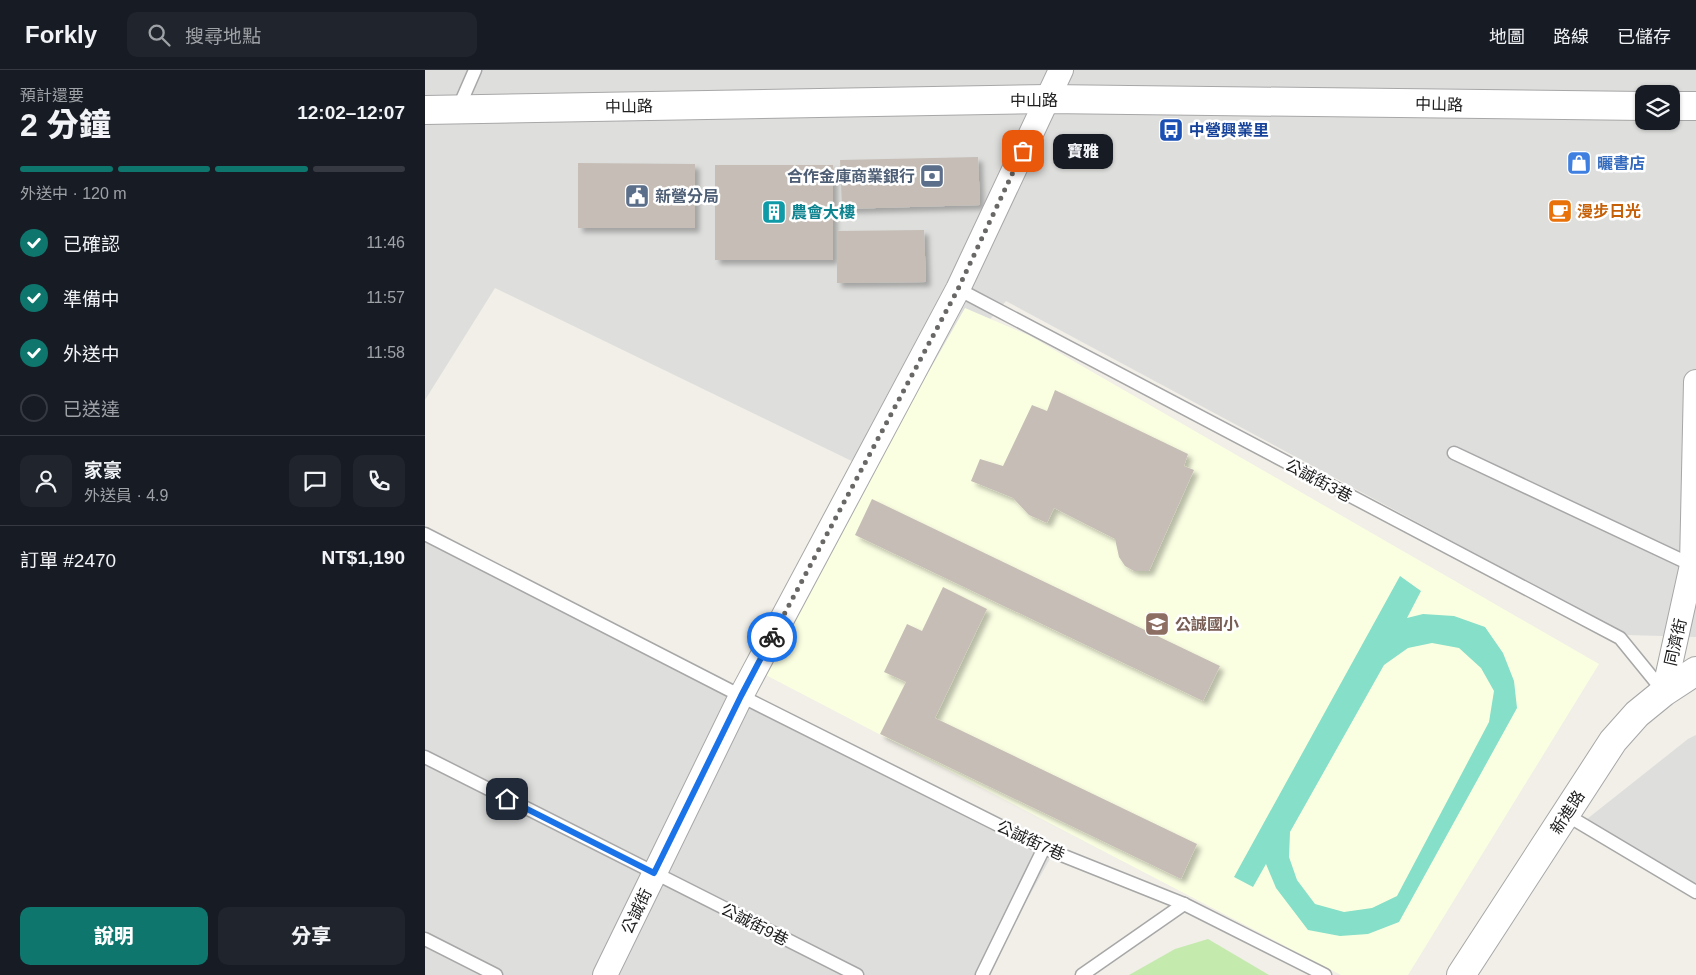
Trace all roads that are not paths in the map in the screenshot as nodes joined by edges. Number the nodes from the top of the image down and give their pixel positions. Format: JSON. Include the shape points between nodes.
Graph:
{"nodes":[{"id":1,"x":475,"y":70,"type":"edge"},
{"id":2,"x":1061,"y":70,"type":"edge"},
{"id":3,"x":1048,"y":99,"type":"junction"},
{"id":4,"x":1635,"y":106,"type":"edge"},
{"id":5,"x":1680,"y":106,"type":"edge"},
{"id":6,"x":1696,"y":106,"type":"edge"},
{"id":7,"x":458,"y":109,"type":"junction"},
{"id":8,"x":425,"y":110,"type":"edge"},
{"id":9,"x":958,"y":289,"type":"junction"},
{"id":10,"x":1696,"y":382,"type":"edge"},
{"id":11,"x":1454,"y":453,"type":"dead end"},
{"id":12,"x":425,"y":534,"type":"edge"},
{"id":13,"x":1692,"y":565,"type":"junction"},
{"id":14,"x":1696,"y":670,"type":"edge"},
{"id":15,"x":1664,"y":692,"type":"junction"},
{"id":16,"x":741,"y":696,"type":"junction"},
{"id":17,"x":425,"y":757,"type":"edge"},
{"id":18,"x":1565,"y":814,"type":"junction"},
{"id":19,"x":1045,"y":848,"type":"junction"},
{"id":20,"x":654,"y":873,"type":"junction"},
{"id":21,"x":1696,"y":892,"type":"edge"},
{"id":22,"x":1183,"y":904,"type":"junction"},
{"id":23,"x":425,"y":939,"type":"edge"},
{"id":24,"x":496,"y":975,"type":"edge"},
{"id":25,"x":605,"y":975,"type":"edge"},
{"id":26,"x":857,"y":975,"type":"edge"},
{"id":27,"x":982,"y":975,"type":"edge"},
{"id":28,"x":1081,"y":975,"type":"edge"},
{"id":29,"x":1325,"y":975,"type":"edge"},
{"id":30,"x":1461,"y":975,"type":"edge"}],
"edges":[{"from":1,"to":7,"type":"lane"},
{"from":2,"to":3,"type":"street","name":"公誠街"},
{"from":3,"to":4,"type":"street","name":"中山路"},
{"from":3,"to":7,"type":"street","name":"中山路"},
{"from":3,"to":9,"type":"street","name":"公誠街"},
{"from":5,"to":6,"type":"street"},
{"from":7,"to":8,"type":"street","name":"中山路"},
{"from":9,"to":15,"type":"lane","name":"公誠街3巷","via":[[1619,638]]},
{"from":9,"to":16,"type":"street","name":"公誠街"},
{"from":10,"to":13,"type":"street","name":"同濟街"},
{"from":11,"to":13,"type":"lane"},
{"from":12,"to":16,"type":"lane","name":"公誠街7巷"},
{"from":13,"to":15,"type":"street","name":"同濟街"},
{"from":14,"to":15,"type":"street","name":"新進路"},
{"from":15,"to":18,"type":"street","name":"新進路","via":[[1637,714],[1613,741]]},
{"from":16,"to":19,"type":"lane","name":"公誠街7巷"},
{"from":16,"to":20,"type":"street","name":"公誠街"},
{"from":17,"to":20,"type":"lane","name":"公誠街9巷"},
{"from":18,"to":21,"type":"lane"},
{"from":18,"to":30,"type":"street","name":"新進路"},
{"from":19,"to":22,"type":"lane","name":"公誠街7巷"},
{"from":19,"to":27,"type":"lane"},
{"from":20,"to":25,"type":"street","name":"公誠街"},
{"from":20,"to":26,"type":"lane","name":"公誠街9巷"},
{"from":22,"to":28,"type":"lane"},
{"from":22,"to":29,"type":"lane","name":"公誠街7巷"},
{"from":23,"to":24,"type":"lane"}]}
